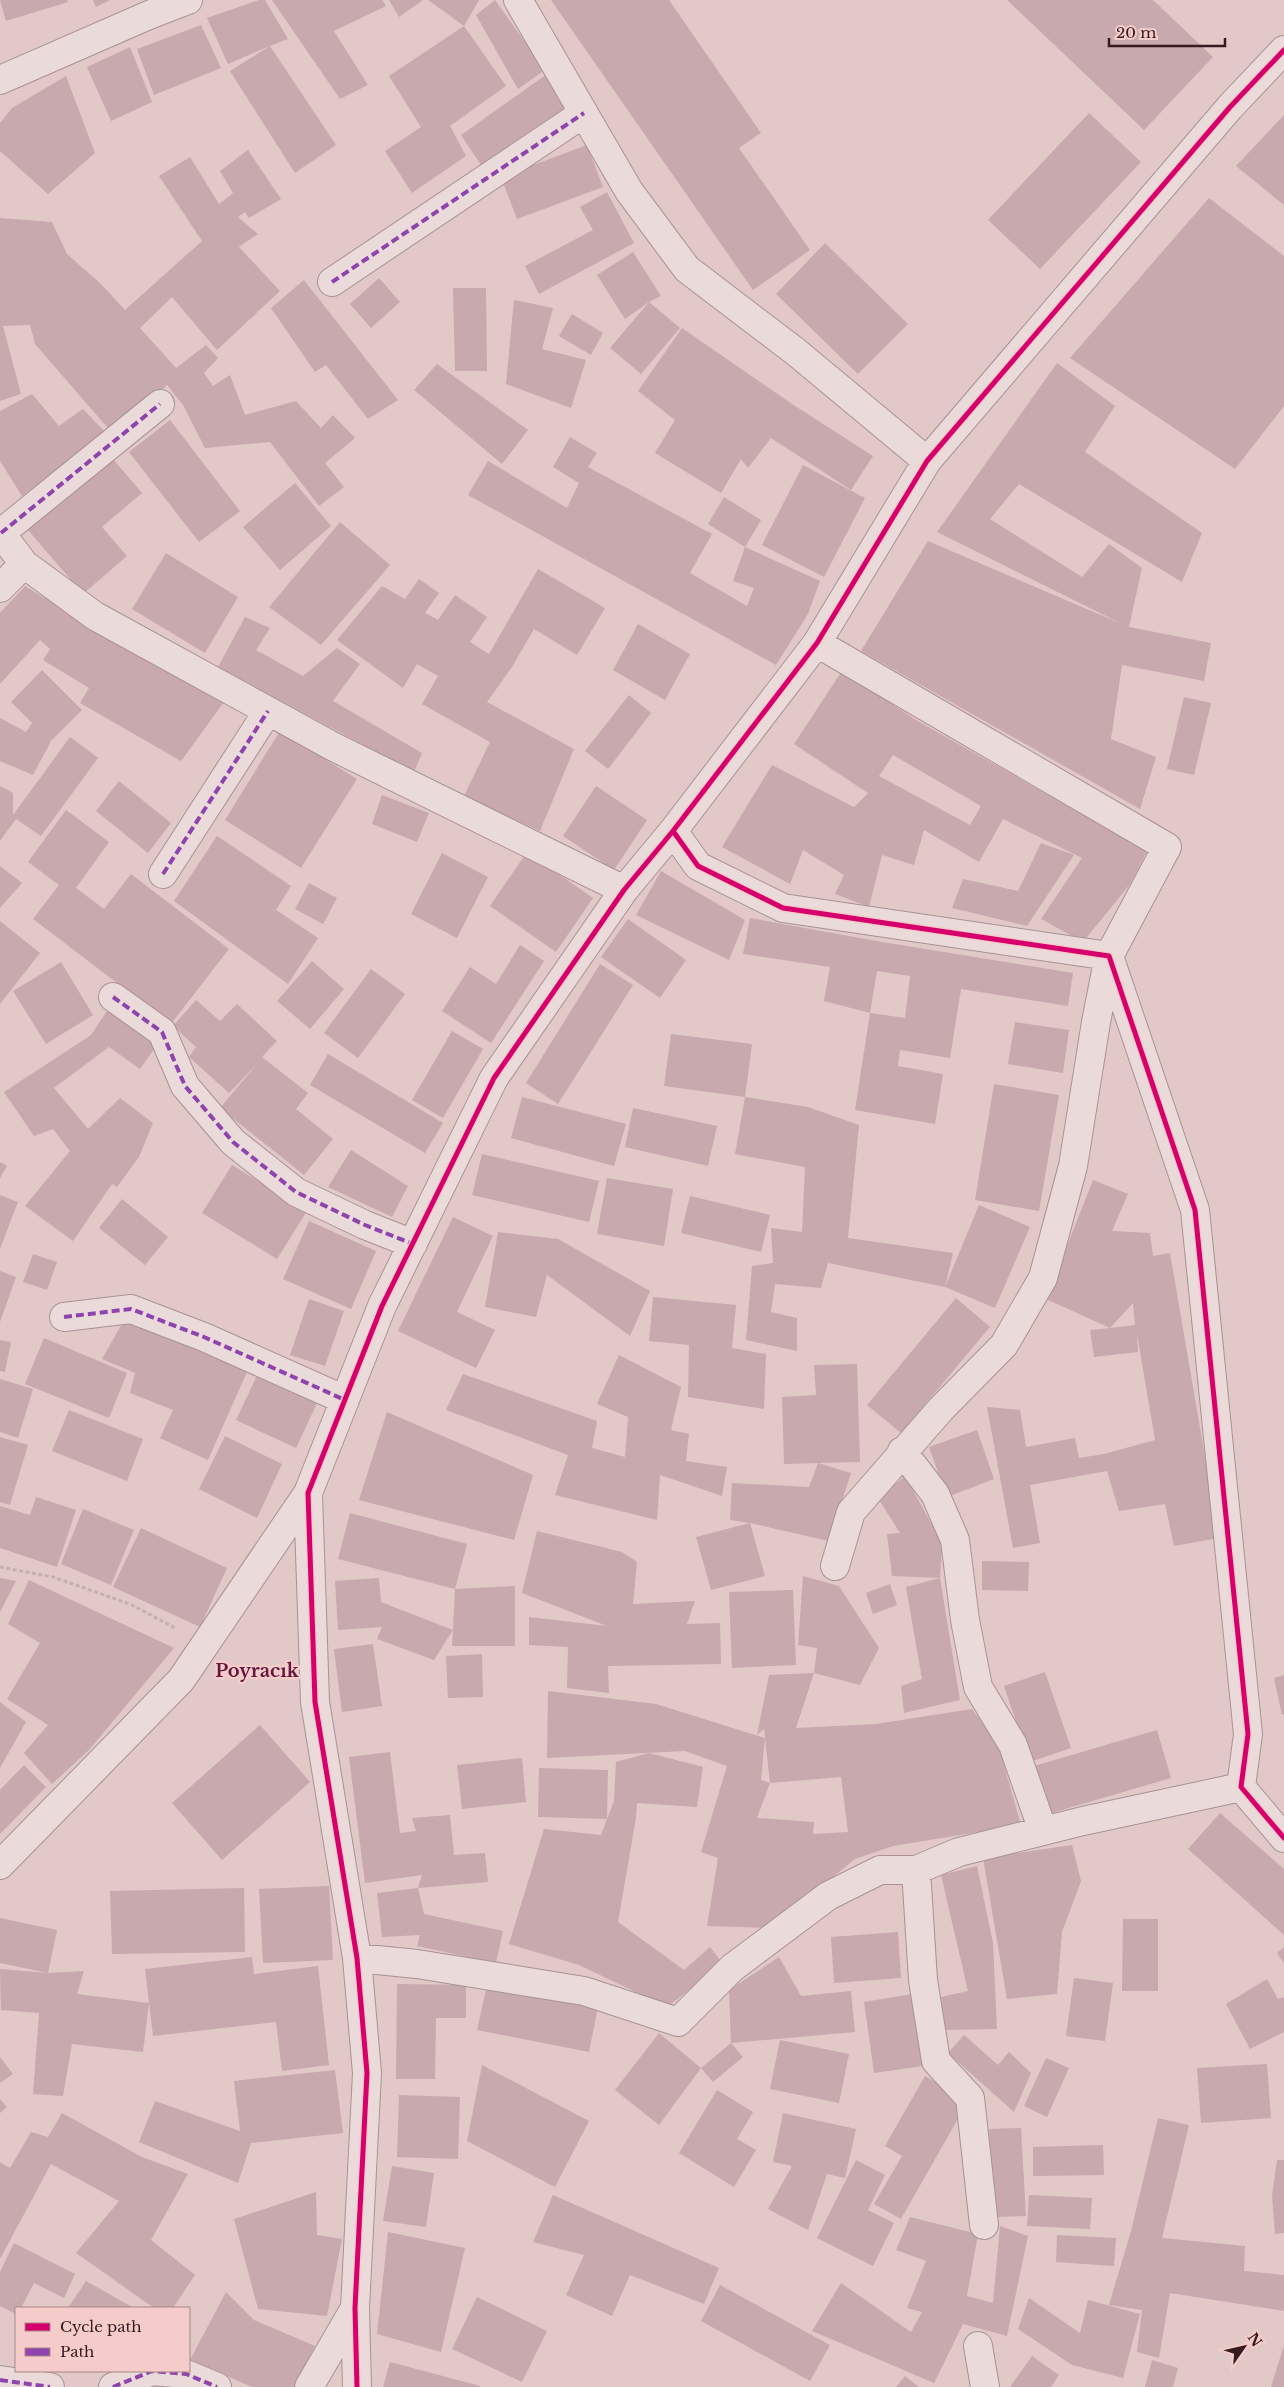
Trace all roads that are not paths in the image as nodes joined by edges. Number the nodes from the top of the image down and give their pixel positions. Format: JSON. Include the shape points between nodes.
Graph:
{"nodes":[{"id":1,"x":188,"y":0,"type":"edge"},
{"id":2,"x":518,"y":0,"type":"edge"},
{"id":3,"x":1284,"y":50,"type":"edge"},
{"id":4,"x":0,"y":80,"type":"edge"},
{"id":5,"x":584,"y":113,"type":"junction"},
{"id":6,"x":332,"y":282,"type":"dead end"},
{"id":7,"x":160,"y":404,"type":"dead end"},
{"id":8,"x":927,"y":462,"type":"junction"},
{"id":9,"x":0,"y":533,"type":"edge"},
{"id":10,"x":24,"y":564,"type":"junction"},
{"id":11,"x":0,"y":588,"type":"edge"},
{"id":12,"x":817,"y":643,"type":"junction"},
{"id":13,"x":268,"y":711,"type":"junction"},
{"id":14,"x":673,"y":831,"type":"junction"},
{"id":15,"x":163,"y":874,"type":"dead end"},
{"id":16,"x":624,"y":890,"type":"junction"},
{"id":17,"x":1109,"y":956,"type":"junction"},
{"id":18,"x":113,"y":997,"type":"dead end"},
{"id":19,"x":413,"y":1244,"type":"junction"},
{"id":20,"x":64,"y":1317,"type":"dead end"},
{"id":21,"x":345,"y":1400,"type":"junction"},
{"id":22,"x":902,"y":1451,"type":"junction"},
{"id":23,"x":308,"y":1493,"type":"junction"},
{"id":24,"x":835,"y":1566,"type":"dead end"},
{"id":25,"x":1241,"y":1787,"type":"junction"},
{"id":26,"x":1043,"y":1831,"type":"junction"},
{"id":27,"x":1284,"y":1838,"type":"edge"},
{"id":28,"x":0,"y":1865,"type":"edge"},
{"id":29,"x":916,"y":1870,"type":"junction"},
{"id":30,"x":356,"y":1958,"type":"junction"},
{"id":31,"x":984,"y":2225,"type":"dead end"},
{"id":32,"x":354,"y":2308,"type":"junction"},
{"id":33,"x":978,"y":2346,"type":"dead end"},
{"id":34,"x":150,"y":2372,"type":"edge"},
{"id":35,"x":163,"y":2372,"type":"edge"},
{"id":36,"x":0,"y":2380,"type":"edge"},
{"id":37,"x":50,"y":2387,"type":"edge"},
{"id":38,"x":113,"y":2387,"type":"edge"},
{"id":39,"x":217,"y":2387,"type":"edge"},
{"id":40,"x":309,"y":2387,"type":"edge"},
{"id":41,"x":358,"y":2387,"type":"edge"},
{"id":42,"x":984,"y":2387,"type":"edge"}],
"edges":[{"from":1,"to":4,"type":"street"},
{"from":2,"to":5,"type":"street"},
{"from":3,"to":8,"type":"street","via":[[1230,107]]},
{"from":5,"to":6,"type":"street"},
{"from":5,"to":8,"type":"street","via":[[629,191],[687,269],[796,352]]},
{"from":7,"to":9,"type":"street"},
{"from":8,"to":12,"type":"street"},
{"from":9,"to":10,"type":"street"},
{"from":10,"to":11,"type":"street"},
{"from":10,"to":13,"type":"street","via":[[95,616]]},
{"from":12,"to":14,"type":"street"},
{"from":12,"to":17,"type":"street","via":[[1167,848]]},
{"from":13,"to":15,"type":"street"},
{"from":13,"to":16,"type":"street","via":[[334,747]]},
{"from":14,"to":16,"type":"street"},
{"from":14,"to":17,"type":"street","via":[[698,866],[783,908]]},
{"from":16,"to":19,"type":"street","via":[[494,1078]]},
{"from":17,"to":22,"type":"street","via":[[1073,1166],[1043,1278],[1004,1346]]},
{"from":17,"to":25,"type":"street","via":[[1195,1210],[1248,1734]]},
{"from":18,"to":19,"type":"street","via":[[162,1032],[185,1086],[233,1142],[296,1192]]},
{"from":19,"to":21,"type":"street","via":[[382,1306]]},
{"from":20,"to":21,"type":"street","via":[[131,1309],[204,1337]]},
{"from":21,"to":23,"type":"street"},
{"from":22,"to":24,"type":"street","via":[[851,1512]]},
{"from":22,"to":26,"type":"street","via":[[935,1494],[955,1540],[978,1687],[1013,1746]]},
{"from":23,"to":28,"type":"street","via":[[181,1680]]},
{"from":23,"to":30,"type":"street","via":[[315,1702]]},
{"from":25,"to":26,"type":"street"},
{"from":25,"to":27,"type":"street"},
{"from":26,"to":29,"type":"street","via":[[959,1852]]},
{"from":29,"to":30,"type":"street","via":[[880,1870],[828,1896],[732,1968],[678,2022],[584,1991],[417,1964]]},
{"from":29,"to":31,"type":"street","via":[[923,1980],[936,2061],[970,2098]]},
{"from":30,"to":32,"type":"street","via":[[367,2073]]},
{"from":32,"to":40,"type":"street"},
{"from":32,"to":41,"type":"street"},
{"from":33,"to":42,"type":"street"},
{"from":34,"to":38,"type":"street"},
{"from":35,"to":39,"type":"street","via":[[186,2374]]},
{"from":36,"to":37,"type":"street"}]}
